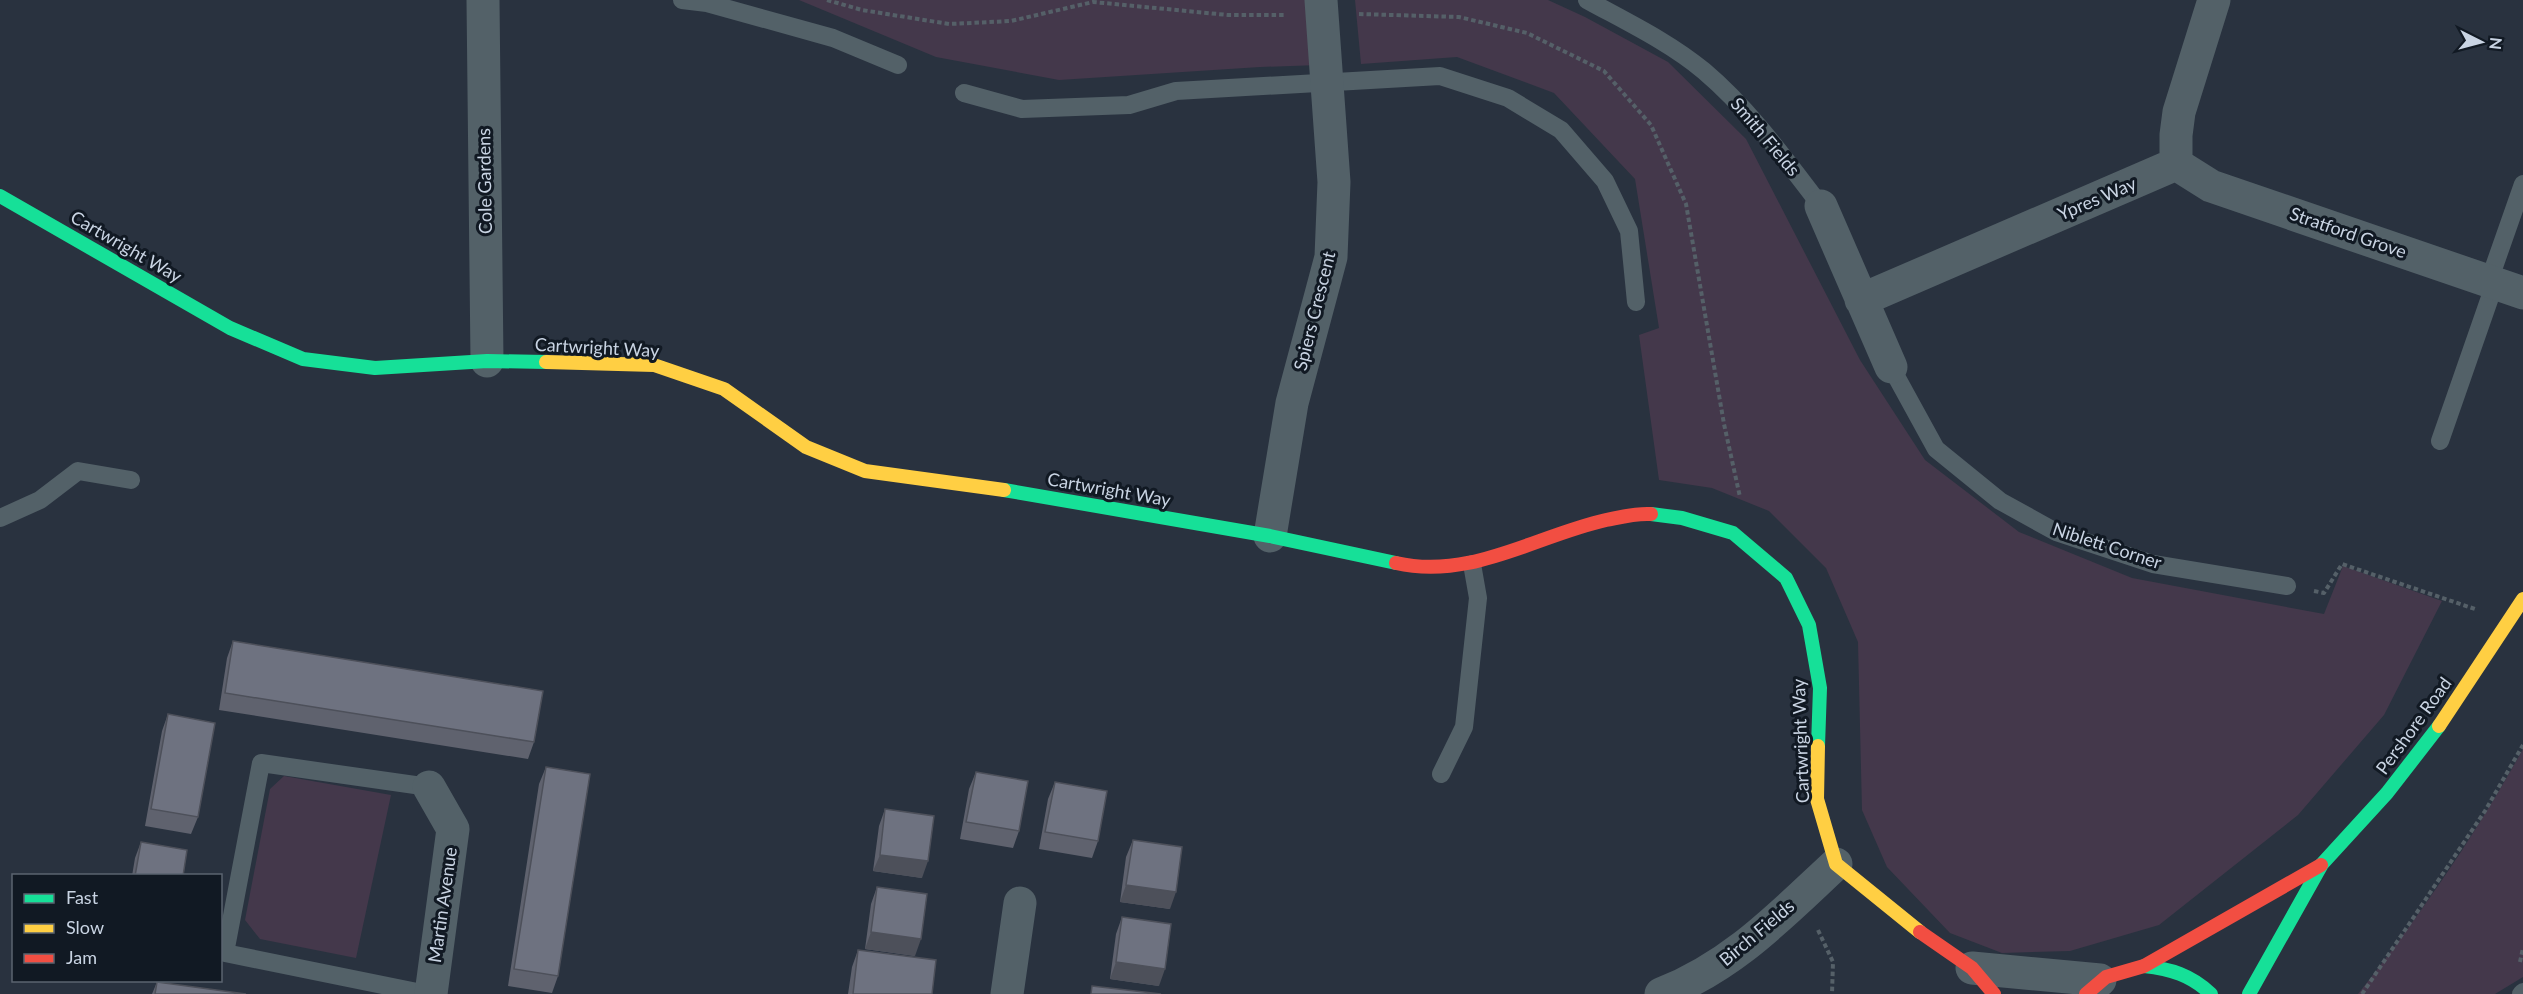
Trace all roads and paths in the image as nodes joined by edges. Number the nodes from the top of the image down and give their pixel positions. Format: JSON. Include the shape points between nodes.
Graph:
{"nodes":[{"id":1,"x":483,"y":0,"type":"edge"},
{"id":2,"x":682,"y":0,"type":"edge"},
{"id":3,"x":827,"y":0,"type":"edge"},
{"id":4,"x":1587,"y":0,"type":"edge"},
{"id":5,"x":2214,"y":0,"type":"edge"},
{"id":6,"x":1321,"y":7,"type":"edge"},
{"id":7,"x":898,"y":65,"type":"dead end"},
{"id":8,"x":1328,"y":83,"type":"junction"},
{"id":9,"x":964,"y":93,"type":"dead end"},
{"id":10,"x":2176,"y":165,"type":"junction"},
{"id":11,"x":2523,"y":184,"type":"edge"},
{"id":12,"x":0,"y":196,"type":"edge"},
{"id":13,"x":1821,"y":206,"type":"joint"},
{"id":14,"x":2502,"y":286,"type":"edge"},
{"id":15,"x":1861,"y":300,"type":"junction"},
{"id":16,"x":1636,"y":302,"type":"dead end"},
{"id":17,"x":487,"y":361,"type":"junction"},
{"id":18,"x":1891,"y":367,"type":"joint"},
{"id":19,"x":2440,"y":441,"type":"dead end"},
{"id":20,"x":131,"y":480,"type":"dead end"},
{"id":21,"x":0,"y":518,"type":"edge"},
{"id":22,"x":1270,"y":536,"type":"junction"},
{"id":23,"x":1472,"y":564,"type":"junction"},
{"id":24,"x":2287,"y":586,"type":"joint"},
{"id":25,"x":2523,"y":599,"type":"edge"},
{"id":26,"x":2509,"y":621,"type":"junction"},
{"id":27,"x":2523,"y":745,"type":"edge"},
{"id":28,"x":1441,"y":774,"type":"dead end"},
{"id":29,"x":429,"y":788,"type":"joint"},
{"id":30,"x":1836,"y":864,"type":"junction"},
{"id":31,"x":2322,"y":864,"type":"junction"},
{"id":32,"x":1797,"y":900,"type":"junction"},
{"id":33,"x":1020,"y":903,"type":"dead end"},
{"id":34,"x":2144,"y":966,"type":"junction"},
{"id":35,"x":1972,"y":968,"type":"junction"},
{"id":36,"x":2093,"y":987,"type":"edge"},
{"id":37,"x":1667,"y":993,"type":"edge"},
{"id":38,"x":429,"y":994,"type":"edge"},
{"id":39,"x":1007,"y":994,"type":"edge"},
{"id":40,"x":1832,"y":994,"type":"edge"},
{"id":41,"x":1994,"y":994,"type":"edge"},
{"id":42,"x":2211,"y":994,"type":"edge"},
{"id":43,"x":2249,"y":994,"type":"edge"},
{"id":44,"x":2362,"y":994,"type":"edge"}],
"edges":[{"from":1,"to":17,"type":"street","name":"Cole Gardens"},
{"from":2,"to":7,"type":"lane","via":[[707,3],[833,38]]},
{"from":3,"to":6,"type":"path","via":[[862,10],[950,24],[1011,21],[1093,2],[1228,15]]},
{"from":4,"to":13,"type":"lane","name":"Smith Fields","via":[[1662,41],[1704,71],[1758,124]]},
{"from":5,"to":10,"type":"street","via":[[2179,112]]},
{"from":6,"to":8,"type":"street","name":"Spiers Crescent"},
{"from":8,"to":9,"type":"lane","via":[[1176,91],[1129,105],[1022,109]]},
{"from":8,"to":16,"type":"lane","via":[[1440,76],[1508,98],[1561,130],[1605,181],[1629,231]]},
{"from":8,"to":22,"type":"street","name":"Spiers Crescent","via":[[1334,182],[1331,257],[1292,403]]},
{"from":10,"to":14,"type":"street","name":"Stratford Grove","via":[[2211,186]]},
{"from":10,"to":15,"type":"street","name":"Ypres Way"},
{"from":11,"to":14,"type":"lane"},
{"from":12,"to":17,"type":"street","name":"Cartwright Way","via":[[230,328],[303,359],[375,368]]},
{"from":13,"to":15,"type":"street","name":"Smith Fields"},
{"from":14,"to":19,"type":"lane"},
{"from":15,"to":18,"type":"street","name":"Niblett Corner"},
{"from":17,"to":22,"type":"street","name":"Cartwright Way","via":[[654,365],[724,389],[806,447],[865,471],[975,485]]},
{"from":18,"to":24,"type":"lane","name":"Niblett Corner","via":[[1936,449],[2000,501],[2056,532],[2152,564]]},
{"from":20,"to":21,"type":"lane","via":[[78,471],[40,500]]},
{"from":22,"to":23,"type":"street","name":"Cartwright Way","via":[[1417,568]]},
{"from":23,"to":28,"type":"lane","via":[[1478,598],[1464,727]]},
{"from":23,"to":30,"type":"street","name":"Cartwright Way","via":[[1589,524],[1639,513],[1683,518],[1733,533],[1786,578],[1809,625],[1820,688],[1817,799]]},
{"from":24,"to":26,"type":"path","via":[[2324,592],[2342,564]]},
{"from":25,"to":26,"type":"street","name":"Pershore Road"},
{"from":26,"to":31,"type":"street","name":"Pershore Road","via":[[2450,711],[2387,793]]},
{"from":27,"to":44,"type":"path","via":[[2485,811]]},
{"from":29,"to":38,"type":"street","name":"Martin Avenue","via":[[453,829]]},
{"from":29,"to":38,"type":"lane","via":[[261,763],[225,953]]},
{"from":30,"to":32,"type":"street","name":"Birch Fields"},
{"from":30,"to":35,"type":"street"},
{"from":31,"to":34,"type":"street","name":"Pershore Road"},
{"from":31,"to":43,"type":"street","name":"Pershore Road"},
{"from":32,"to":37,"type":"street","name":"Birch Fields","via":[[1724,963]]},
{"from":32,"to":40,"type":"path","via":[[1816,924],[1833,962]]},
{"from":33,"to":39,"type":"street"},
{"from":34,"to":36,"type":"street","name":"Pershore Road","via":[[2115,973]]},
{"from":34,"to":42,"type":"street","name":"Pershore Road","via":[[2174,970]]},
{"from":35,"to":36,"type":"street"},
{"from":35,"to":41,"type":"street"}]}
